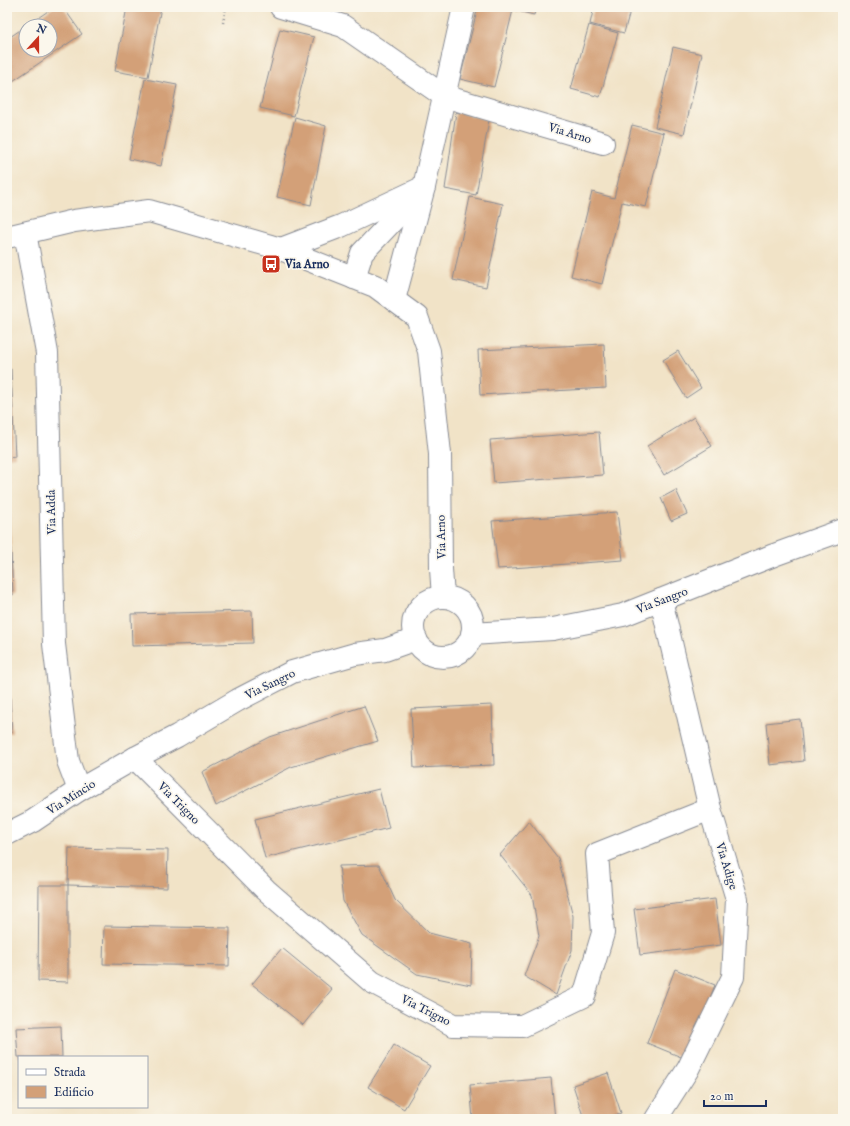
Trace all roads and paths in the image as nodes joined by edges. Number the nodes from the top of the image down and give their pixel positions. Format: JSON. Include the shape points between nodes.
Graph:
{"nodes":[{"id":1,"x":226,"y":7,"type":"edge"},
{"id":2,"x":281,"y":7,"type":"edge"},
{"id":3,"x":464,"y":7,"type":"edge"},
{"id":4,"x":223,"y":23,"type":"dead end"},
{"id":5,"x":444,"y":96,"type":"junction"},
{"id":6,"x":603,"y":143,"type":"dead end"},
{"id":7,"x":424,"y":187,"type":"junction"},
{"id":8,"x":16,"y":235,"type":"edge"},
{"id":9,"x":281,"y":249,"type":"junction"},
{"id":10,"x":354,"y":278,"type":"junction"},
{"id":11,"x":394,"y":300,"type":"junction"},
{"id":12,"x":843,"y":530,"type":"edge"},
{"id":13,"x":443,"y":597,"type":"junction"},
{"id":14,"x":661,"y":600,"type":"junction"},
{"id":15,"x":472,"y":634,"type":"junction"},
{"id":16,"x":416,"y":639,"type":"junction"},
{"id":17,"x":134,"y":758,"type":"junction"},
{"id":18,"x":79,"y":790,"type":"junction"},
{"id":19,"x":710,"y":810,"type":"junction"},
{"id":20,"x":7,"y":834,"type":"edge"},
{"id":21,"x":656,"y":1119,"type":"edge"}],
"edges":[{"from":1,"to":4,"type":"path"},
{"from":2,"to":5,"type":"street","name":"Via Arno","via":[[343,26]]},
{"from":3,"to":5,"type":"street"},
{"from":5,"to":6,"type":"street","name":"Via Arno"},
{"from":5,"to":7,"type":"street"},
{"from":7,"to":9,"type":"street","via":[[341,226]]},
{"from":7,"to":10,"type":"street","via":[[362,253]]},
{"from":7,"to":11,"type":"street"},
{"from":8,"to":9,"type":"street","name":"Via Arno","via":[[74,221],[149,211]]},
{"from":8,"to":18,"type":"street","name":"Via Adda","via":[[47,353],[54,644],[68,761]]},
{"from":9,"to":10,"type":"street","name":"Via Arno"},
{"from":10,"to":11,"type":"street","name":"Via Arno","via":[[374,286]]},
{"from":11,"to":13,"type":"street","name":"Via Arno","via":[[416,316],[429,351],[440,454]]},
{"from":12,"to":14,"type":"street","name":"Via Sangro"},
{"from":13,"to":15,"type":"street","via":[[453,598],[467,608],[473,621]]},
{"from":13,"to":16,"type":"street","via":[[432,599],[420,608],[414,623]]},
{"from":14,"to":15,"type":"street","name":"Via Sangro","via":[[623,615],[553,629]]},
{"from":14,"to":19,"type":"street","name":"Via Adige"},
{"from":15,"to":16,"type":"street","via":[[461,651],[447,656],[432,654]]},
{"from":16,"to":17,"type":"street","name":"Via Sangro","via":[[385,650],[355,654],[292,672]]},
{"from":17,"to":18,"type":"street","name":"Via Mincio"},
{"from":17,"to":19,"type":"street","name":"Via Trigno","via":[[266,890],[372,982],[453,1025],[522,1026],[584,996],[603,933],[597,854]]},
{"from":18,"to":20,"type":"street","name":"Via Mincio","via":[[33,821]]},
{"from":19,"to":21,"type":"street","name":"Via Adige","via":[[737,900],[733,977],[688,1069]]}]}
